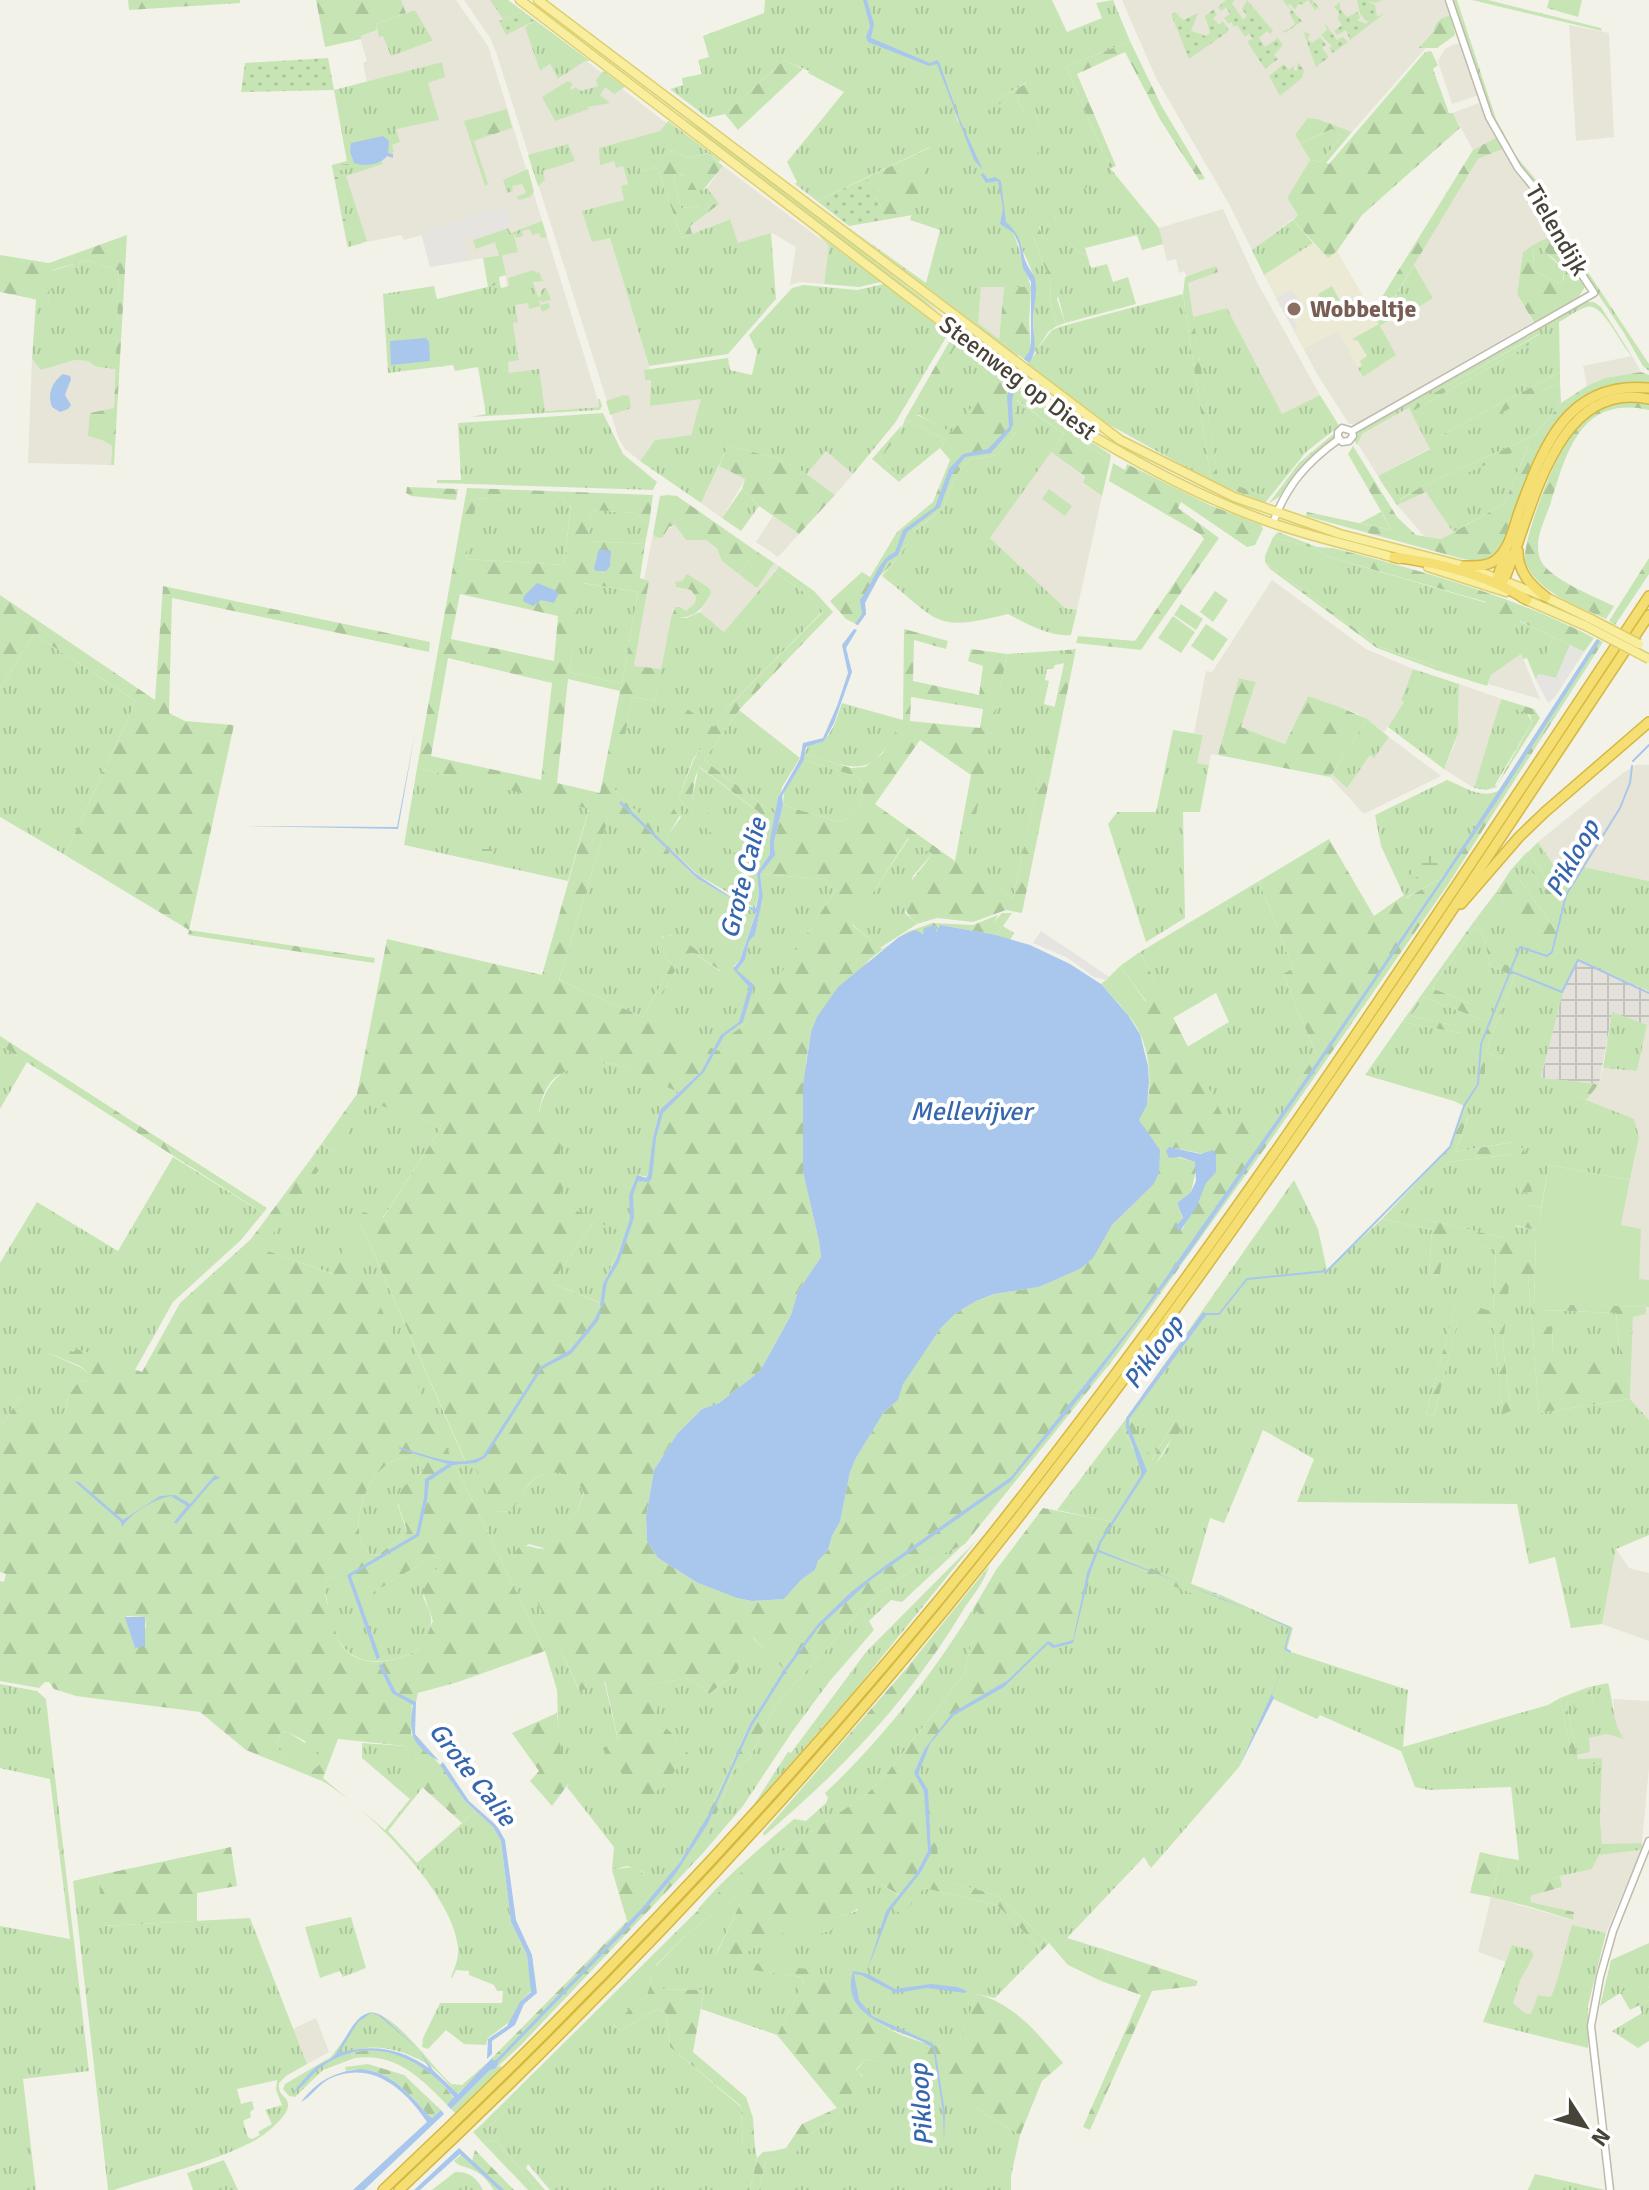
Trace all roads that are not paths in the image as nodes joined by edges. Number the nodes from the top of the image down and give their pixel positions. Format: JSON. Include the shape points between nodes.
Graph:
{"nodes":[{"id":1,"x":520,"y":0,"type":"edge"},
{"id":2,"x":538,"y":0,"type":"edge"},
{"id":3,"x":1449,"y":0,"type":"edge"},
{"id":4,"x":674,"y":110,"type":"junction"},
{"id":5,"x":960,"y":321,"type":"junction"},
{"id":6,"x":953,"y":330,"type":"junction"},
{"id":7,"x":1649,"y":388,"type":"edge"},
{"id":8,"x":1649,"y":399,"type":"edge"},
{"id":9,"x":1276,"y":513,"type":"junction"},
{"id":10,"x":1273,"y":523,"type":"junction"},
{"id":11,"x":1514,"y":543,"type":"junction"},
{"id":12,"x":1394,"y":557,"type":"junction"},
{"id":13,"x":1464,"y":566,"type":"junction"},
{"id":14,"x":1500,"y":581,"type":"junction"},
{"id":15,"x":1649,"y":586,"type":"edge"},
{"id":16,"x":1649,"y":596,"type":"edge"},
{"id":17,"x":1546,"y":597,"type":"junction"},
{"id":18,"x":1527,"y":600,"type":"junction"},
{"id":19,"x":1636,"y":615,"type":"junction"},
{"id":20,"x":1649,"y":615,"type":"edge"},
{"id":21,"x":1588,"y":623,"type":"junction"},
{"id":22,"x":1649,"y":649,"type":"edge"},
{"id":23,"x":1649,"y":659,"type":"edge"},
{"id":24,"x":1649,"y":722,"type":"edge"},
{"id":25,"x":1452,"y":910,"type":"junction"},
{"id":26,"x":1649,"y":1841,"type":"edge"},
{"id":27,"x":383,"y":2190,"type":"edge"},
{"id":28,"x":399,"y":2190,"type":"edge"},
{"id":29,"x":1610,"y":2190,"type":"edge"}],
"edges":[{"from":1,"to":4,"type":"main road","name":"Steenweg op Diest"},
{"from":2,"to":4,"type":"main road","name":"Steenweg op Diest"},
{"from":3,"to":9,"type":"street","name":"Tielendijk","via":[[1489,117],[1541,196],[1565,249],[1594,293],[1352,431],[1341,429],[1339,439],[1299,473]]},
{"from":4,"to":5,"type":"main road","name":"Steenweg op Diest"},
{"from":4,"to":6,"type":"main road","name":"Steenweg op Diest"},
{"from":5,"to":6,"type":"main road"},
{"from":5,"to":9,"type":"main road","name":"Steenweg op Diest","via":[[1120,440]]},
{"from":6,"to":10,"type":"main road","name":"Steenweg op Diest","via":[[1108,445]]},
{"from":7,"to":11,"type":"highway","via":[[1600,393],[1566,418],[1539,459]]},
{"from":8,"to":11,"type":"highway","via":[[1609,400],[1574,423],[1551,458]]},
{"from":9,"to":10,"type":"street","name":"Tielendijk"},
{"from":9,"to":13,"type":"main road","name":"Steenweg op Diest"},
{"from":10,"to":12,"type":"main road","name":"Steenweg op Diest"},
{"from":11,"to":13,"type":"highway","via":[[1494,561]]},
{"from":11,"to":14,"type":"highway"},
{"from":11,"to":17,"type":"highway","via":[[1523,573]]},
{"from":12,"to":14,"type":"highway"},
{"from":12,"to":18,"type":"main road","name":"Steenweg op Diest"},
{"from":13,"to":14,"type":"main road","name":"Steenweg op Diest"},
{"from":14,"to":17,"type":"main road","name":"Steenweg op Diest"},
{"from":14,"to":18,"type":"highway"},
{"from":15,"to":19,"type":"highway"},
{"from":16,"to":19,"type":"highway"},
{"from":17,"to":21,"type":"main road","name":"Steenweg op Diest"},
{"from":18,"to":21,"type":"main road","name":"Steenweg op Diest"},
{"from":19,"to":27,"type":"highway","via":[[1263,1167],[992,1534],[854,1702],[690,1886],[545,2036]]},
{"from":20,"to":25,"type":"highway"},
{"from":21,"to":22,"type":"main road","bridge":true},
{"from":21,"to":23,"type":"main road","bridge":true},
{"from":24,"to":25,"type":"highway","via":[[1545,812]]},
{"from":25,"to":28,"type":"highway","via":[[1135,1364],[945,1610],[699,1891]]},
{"from":26,"to":29,"type":"street","via":[[1603,1966],[1591,2026]]}]}
